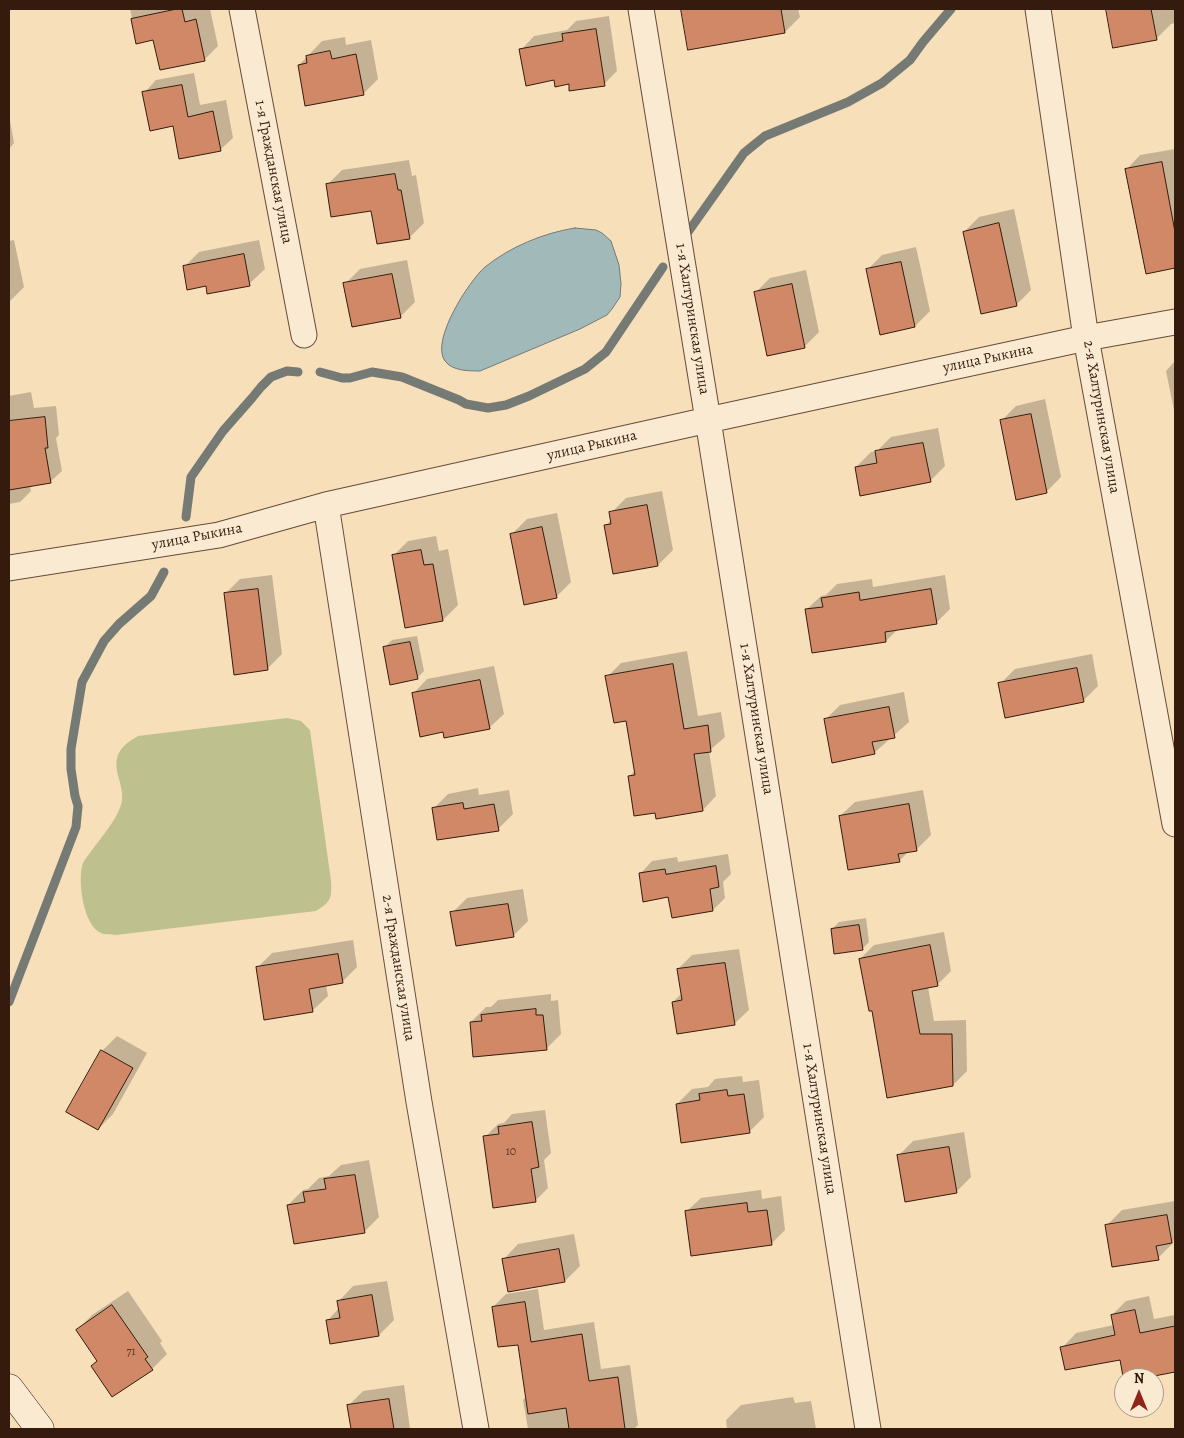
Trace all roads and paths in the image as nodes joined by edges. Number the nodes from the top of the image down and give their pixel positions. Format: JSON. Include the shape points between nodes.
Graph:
{"nodes":[{"id":1,"x":242,"y":9,"type":"edge"},
{"id":2,"x":641,"y":9,"type":"edge"},
{"id":3,"x":1038,"y":9,"type":"edge"},
{"id":4,"x":1175,"y":322,"type":"edge"},
{"id":5,"x":304,"y":335,"type":"dead end"},
{"id":6,"x":1086,"y":338,"type":"junction"},
{"id":7,"x":708,"y":420,"type":"junction"},
{"id":8,"x":326,"y":505,"type":"junction"},
{"id":9,"x":9,"y":568,"type":"edge"},
{"id":10,"x":1175,"y":824,"type":"edge"},
{"id":11,"x":9,"y":1388,"type":"edge"},
{"id":12,"x":40,"y":1429,"type":"edge"},
{"id":13,"x":476,"y":1429,"type":"edge"},
{"id":14,"x":868,"y":1429,"type":"edge"}],
"edges":[{"from":1,"to":5,"type":"street","name":"1-я Гражданская улица"},
{"from":2,"to":7,"type":"street","name":"1-я Халтуринская улица"},
{"from":3,"to":6,"type":"street","name":"2-я Халтуринская улица"},
{"from":4,"to":6,"type":"street","name":"улица Рыкина"},
{"from":6,"to":7,"type":"street","name":"улица Рыкина"},
{"from":6,"to":10,"type":"street","name":"2-я Халтуринская улица"},
{"from":7,"to":8,"type":"street","name":"улица Рыкина"},
{"from":7,"to":14,"type":"street","name":"1-я Халтуринская улица"},
{"from":8,"to":9,"type":"street","name":"улица Рыкина","via":[[219,535]]},
{"from":8,"to":13,"type":"street","name":"2-я Гражданская улица","via":[[418,1092]]},
{"from":11,"to":12,"type":"main road"}]}
